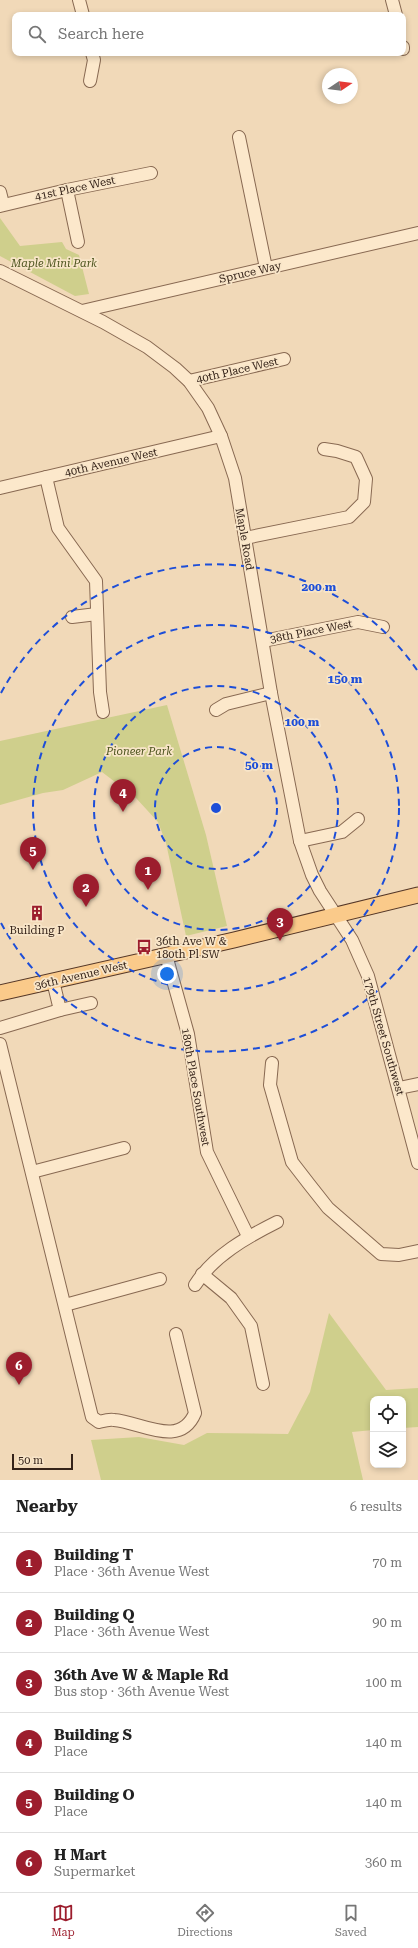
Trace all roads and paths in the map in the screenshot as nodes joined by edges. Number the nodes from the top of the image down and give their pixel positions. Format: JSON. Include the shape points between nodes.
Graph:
{"nodes":[{"id":1,"x":79,"y":0,"type":"edge"},
{"id":2,"x":392,"y":0,"type":"edge"},
{"id":3,"x":82,"y":12,"type":"edge"},
{"id":4,"x":395,"y":12,"type":"edge"},
{"id":5,"x":93,"y":56,"type":"edge"},
{"id":6,"x":90,"y":81,"type":"dead end"},
{"id":7,"x":239,"y":137,"type":"dead end"},
{"id":8,"x":151,"y":173,"type":"dead end"},
{"id":9,"x":67,"y":190,"type":"junction"},
{"id":10,"x":0,"y":192,"type":"edge"},
{"id":11,"x":1,"y":205,"type":"edge"},
{"id":12,"x":418,"y":234,"type":"edge"},
{"id":13,"x":78,"y":242,"type":"dead end"},
{"id":14,"x":266,"y":268,"type":"junction"},
{"id":15,"x":0,"y":271,"type":"edge"},
{"id":16,"x":82,"y":311,"type":"junction"},
{"id":17,"x":284,"y":359,"type":"dead end"},
{"id":18,"x":189,"y":381,"type":"junction"},
{"id":19,"x":221,"y":436,"type":"junction"},
{"id":20,"x":324,"y":449,"type":"dead end"},
{"id":21,"x":46,"y":477,"type":"junction"},
{"id":22,"x":0,"y":488,"type":"edge"},
{"id":23,"x":245,"y":538,"type":"junction"},
{"id":24,"x":97,"y":614,"type":"junction"},
{"id":25,"x":72,"y":617,"type":"dead end"},
{"id":26,"x":382,"y":627,"type":"dead end"},
{"id":27,"x":263,"y":641,"type":"junction"},
{"id":28,"x":270,"y":693,"type":"junction"},
{"id":29,"x":216,"y":710,"type":"dead end"},
{"id":30,"x":103,"y":712,"type":"dead end"},
{"id":31,"x":358,"y":819,"type":"dead end"},
{"id":32,"x":300,"y":841,"type":"junction"},
{"id":33,"x":418,"y":895,"type":"edge"},
{"id":34,"x":336,"y":915,"type":"junction"},
{"id":35,"x":166,"y":955,"type":"junction"},
{"id":36,"x":53,"y":981,"type":"junction"},
{"id":37,"x":0,"y":993,"type":"edge"},
{"id":38,"x":91,"y":1003,"type":"dead end"},
{"id":39,"x":60,"y":1010,"type":"junction"},
{"id":40,"x":0,"y":1028,"type":"edge"},
{"id":41,"x":0,"y":1044,"type":"edge"},
{"id":42,"x":272,"y":1063,"type":"dead end"},
{"id":43,"x":418,"y":1084,"type":"edge"},
{"id":44,"x":399,"y":1088,"type":"junction"},
{"id":45,"x":124,"y":1148,"type":"dead end"},
{"id":46,"x":418,"y":1163,"type":"edge"},
{"id":47,"x":32,"y":1172,"type":"junction"},
{"id":48,"x":277,"y":1222,"type":"dead end"},
{"id":49,"x":248,"y":1236,"type":"junction"},
{"id":50,"x":418,"y":1251,"type":"edge"},
{"id":51,"x":202,"y":1274,"type":"junction"},
{"id":52,"x":160,"y":1279,"type":"dead end"},
{"id":53,"x":195,"y":1285,"type":"dead end"},
{"id":54,"x":65,"y":1305,"type":"junction"},
{"id":55,"x":176,"y":1334,"type":"dead end"},
{"id":56,"x":263,"y":1384,"type":"dead end"}],
"edges":[{"from":1,"to":3,"type":"street"},
{"from":2,"to":4,"type":"street"},
{"from":5,"to":6,"type":"street"},
{"from":7,"to":14,"type":"street"},
{"from":8,"to":9,"type":"street","name":"41st Place West"},
{"from":9,"to":11,"type":"street","name":"41st Place West"},
{"from":9,"to":13,"type":"street"},
{"from":10,"to":11,"type":"street"},
{"from":12,"to":14,"type":"street","name":"Spruce Way"},
{"from":14,"to":16,"type":"street","name":"Spruce Way"},
{"from":15,"to":16,"type":"street","name":"Maple Road"},
{"from":16,"to":18,"type":"street","name":"Maple Road","via":[[147,347]]},
{"from":17,"to":18,"type":"street","name":"40th Place West"},
{"from":18,"to":19,"type":"street","name":"Maple Road","via":[[208,408]]},
{"from":19,"to":21,"type":"street","name":"40th Avenue West"},
{"from":19,"to":23,"type":"street","name":"Maple Road","via":[[235,478]]},
{"from":20,"to":23,"type":"street","via":[[356,457],[366,479],[364,502],[349,517]]},
{"from":21,"to":22,"type":"street","name":"40th Avenue West"},
{"from":21,"to":24,"type":"street","via":[[58,528],[96,581]]},
{"from":23,"to":27,"type":"street","name":"Maple Road"},
{"from":24,"to":25,"type":"street"},
{"from":24,"to":30,"type":"street"},
{"from":26,"to":27,"type":"street","name":"38th Place West","via":[[358,622]]},
{"from":27,"to":28,"type":"street","name":"Maple Road"},
{"from":28,"to":29,"type":"street","via":[[226,704]]},
{"from":28,"to":32,"type":"street","name":"Maple Road"},
{"from":31,"to":32,"type":"street","via":[[342,832]]},
{"from":32,"to":34,"type":"street","name":"Maple Road","via":[[312,875]]},
{"from":33,"to":34,"type":"main road","name":"36th Avenue West"},
{"from":34,"to":35,"type":"main road","name":"36th Avenue West"},
{"from":34,"to":44,"type":"street","name":"179th Street Southwest","via":[[352,940],[368,976]]},
{"from":35,"to":36,"type":"main road","name":"36th Avenue West"},
{"from":35,"to":49,"type":"street","name":"180th Place Southwest","via":[[188,1034],[207,1152]]},
{"from":36,"to":37,"type":"main road","name":"36th Avenue West"},
{"from":36,"to":39,"type":"street"},
{"from":38,"to":39,"type":"street"},
{"from":39,"to":40,"type":"street"},
{"from":41,"to":47,"type":"street"},
{"from":42,"to":50,"type":"street","via":[[270,1084],[292,1162],[308,1184],[354,1233],[381,1254],[399,1255]]},
{"from":43,"to":44,"type":"street"},
{"from":44,"to":46,"type":"street","name":"179th Street Southwest"},
{"from":45,"to":47,"type":"street"},
{"from":47,"to":54,"type":"street"},
{"from":48,"to":49,"type":"street"},
{"from":49,"to":51,"type":"street"},
{"from":51,"to":53,"type":"street"},
{"from":51,"to":56,"type":"street","via":[[231,1298],[251,1326]]},
{"from":52,"to":54,"type":"street"},
{"from":54,"to":55,"type":"street","via":[[92,1417],[98,1422],[114,1420],[152,1430],[170,1431],[192,1422],[196,1413]]}]}
